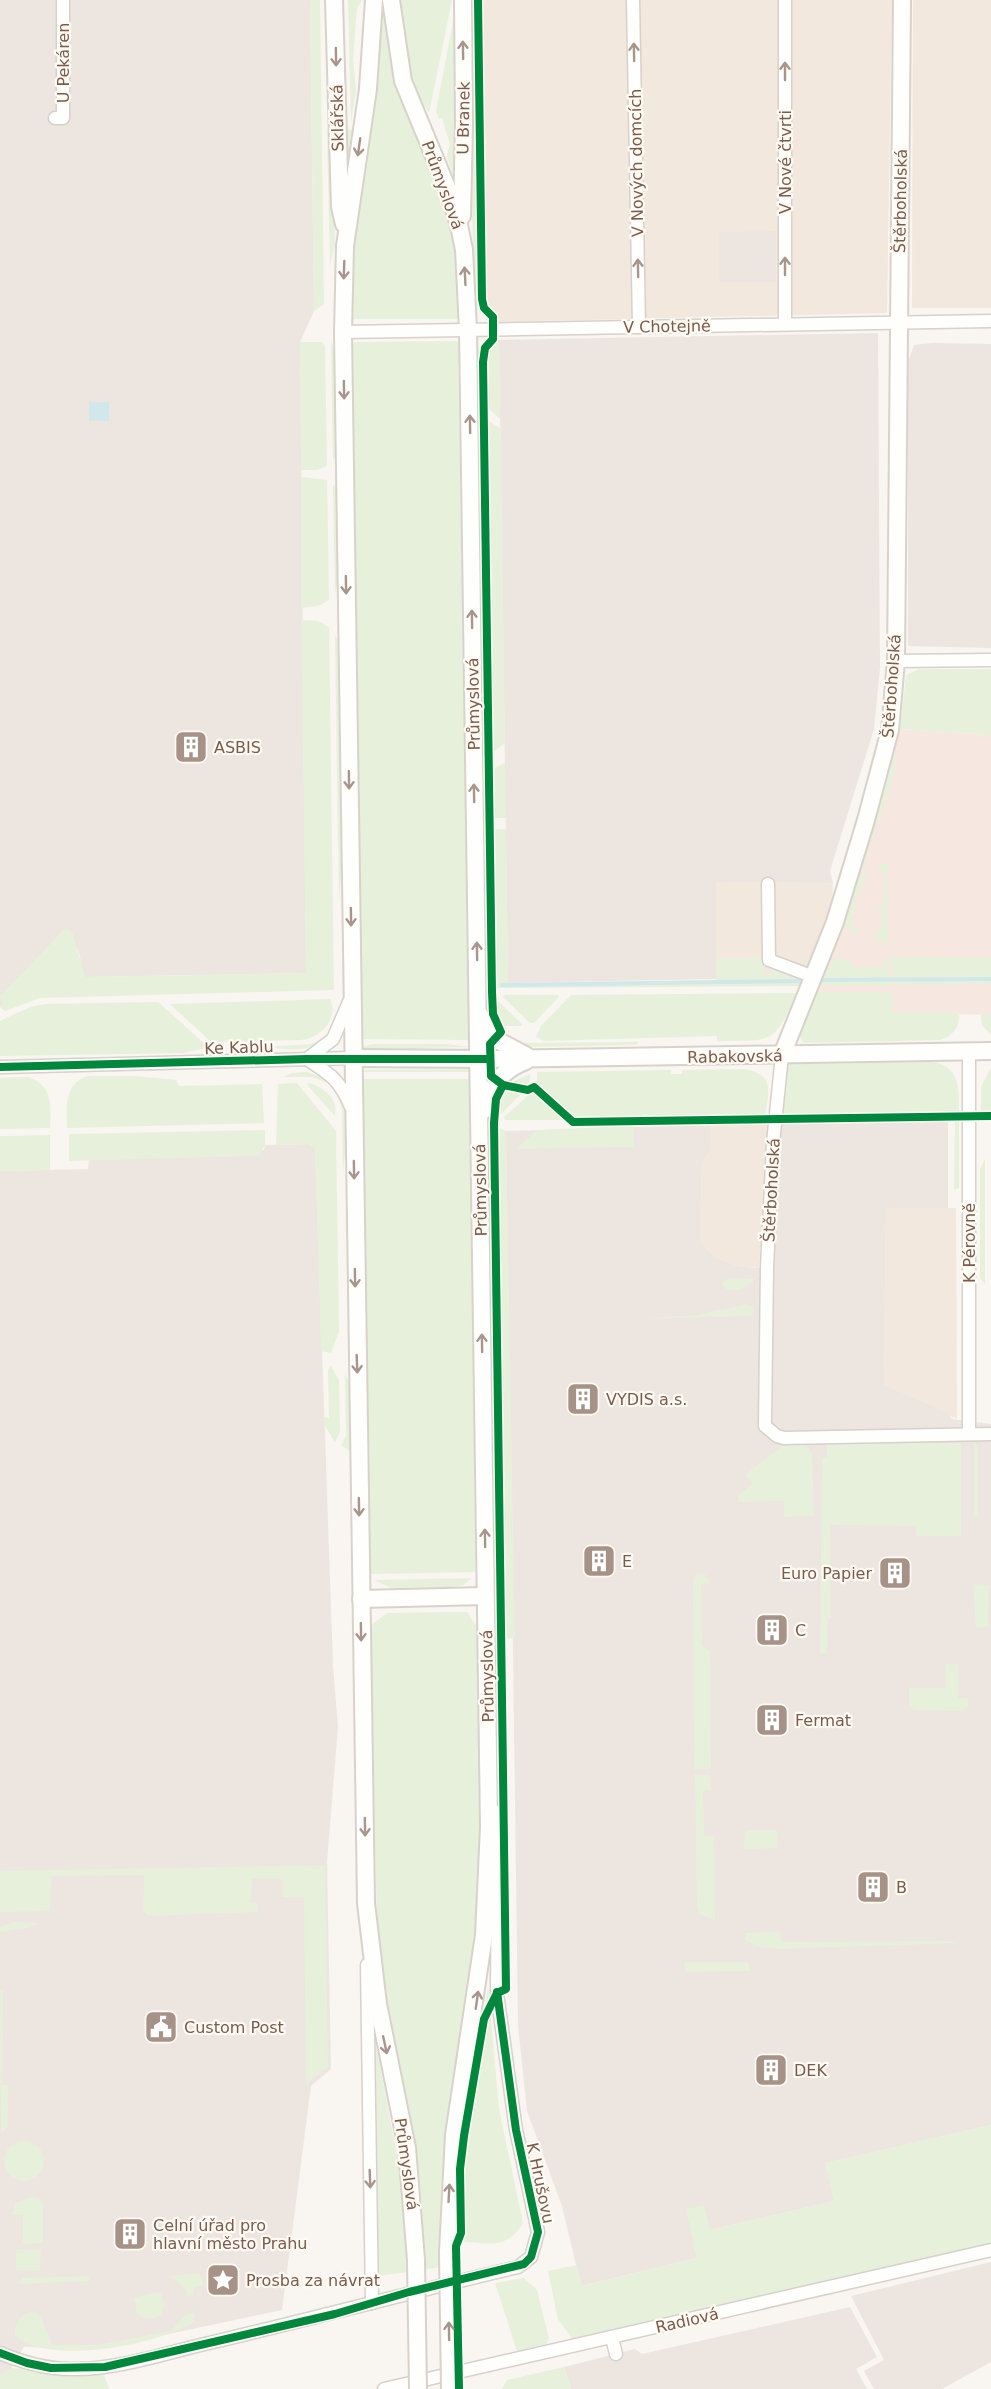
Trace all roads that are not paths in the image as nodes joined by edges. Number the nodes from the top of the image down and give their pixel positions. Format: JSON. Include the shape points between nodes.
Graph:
{"nodes":[{"id":1,"x":63,"y":0,"type":"edge"},
{"id":2,"x":334,"y":0,"type":"edge"},
{"id":3,"x":374,"y":0,"type":"edge"},
{"id":4,"x":391,"y":0,"type":"edge"},
{"id":5,"x":463,"y":0,"type":"edge"},
{"id":6,"x":633,"y":0,"type":"edge"},
{"id":7,"x":785,"y":0,"type":"edge"},
{"id":8,"x":902,"y":0,"type":"edge"},
{"id":9,"x":55,"y":118,"type":"dead end"},
{"id":10,"x":346,"y":235,"type":"junction"},
{"id":11,"x":462,"y":235,"type":"junction"},
{"id":12,"x":991,"y":321,"type":"edge"},
{"id":13,"x":899,"y":323,"type":"junction"},
{"id":14,"x":785,"y":324,"type":"junction"},
{"id":15,"x":639,"y":327,"type":"junction"},
{"id":16,"x":468,"y":330,"type":"junction"},
{"id":17,"x":342,"y":332,"type":"junction"},
{"id":18,"x":991,"y":660,"type":"edge"},
{"id":19,"x":896,"y":661,"type":"junction"},
{"id":20,"x":768,"y":884,"type":"dead end"},
{"id":21,"x":814,"y":978,"type":"junction"},
{"id":22,"x":352,"y":995,"type":"junction"},
{"id":23,"x":477,"y":1010,"type":"junction"},
{"id":24,"x":991,"y":1051,"type":"edge"},
{"id":25,"x":969,"y":1052,"type":"junction"},
{"id":26,"x":782,"y":1055,"type":"junction"},
{"id":27,"x":352,"y":1058,"type":"junction"},
{"id":28,"x":307,"y":1059,"type":"junction"},
{"id":29,"x":478,"y":1059,"type":"junction"},
{"id":30,"x":533,"y":1059,"type":"junction"},
{"id":31,"x":0,"y":1067,"type":"edge"},
{"id":32,"x":353,"y":1111,"type":"junction"},
{"id":33,"x":479,"y":1125,"type":"junction"},
{"id":34,"x":969,"y":1434,"type":"junction"},
{"id":35,"x":991,"y":1434,"type":"edge"},
{"id":36,"x":485,"y":1596,"type":"junction"},
{"id":37,"x":361,"y":1599,"type":"junction"},
{"id":38,"x":488,"y":1782,"type":"junction"},
{"id":39,"x":366,"y":1904,"type":"junction"},
{"id":40,"x":991,"y":2250,"type":"edge"},
{"id":41,"x":372,"y":2303,"type":"junction"},
{"id":42,"x":612,"y":2337,"type":"junction"},
{"id":43,"x":0,"y":2353,"type":"edge"},
{"id":44,"x":616,"y":2354,"type":"dead end"},
{"id":45,"x":384,"y":2389,"type":"edge"},
{"id":46,"x":418,"y":2389,"type":"edge"},
{"id":47,"x":450,"y":2389,"type":"edge"}],
"edges":[{"from":1,"to":9,"type":"street","name":"U Pekáren","via":[[63,118]]},
{"from":2,"to":10,"type":"main road","name":"Sklářská","one_way":true,"via":[[340,207]]},
{"from":3,"to":10,"type":"main road","name":"Průmyslová","one_way":true,"via":[[368,89]]},
{"from":4,"to":11,"type":"main road","name":"Průmyslová","via":[[403,81],[448,190]]},
{"from":11,"to":5,"type":"main road","name":"U Branek","one_way":true},
{"from":15,"to":6,"type":"street","name":"V Nových domcích","one_way":true},
{"from":14,"to":7,"type":"street","name":"V Nové čtvrti","one_way":true},
{"from":8,"to":13,"type":"main road","name":"Štěrboholská"},
{"from":10,"to":17,"type":"main road","name":"Průmyslová","one_way":true},
{"from":16,"to":11,"type":"main road","name":"Průmyslová","one_way":true},
{"from":12,"to":13,"type":"street","name":"V Chotejně"},
{"from":13,"to":14,"type":"street","name":"V Chotejně"},
{"from":13,"to":19,"type":"main road","name":"Štěrboholská"},
{"from":14,"to":15,"type":"street","name":"V Chotejně"},
{"from":15,"to":16,"type":"street","name":"V Chotejně"},
{"from":16,"to":17,"type":"street","name":"V Chotejně"},
{"from":23,"to":16,"type":"main road","name":"Průmyslová","one_way":true},
{"from":17,"to":22,"type":"main road","name":"Průmyslová","one_way":true},
{"from":18,"to":19,"type":"street"},
{"from":19,"to":21,"type":"main road","name":"Štěrboholská","via":[[886,751],[842,901]]},
{"from":20,"to":21,"type":"street","via":[[769,960]]},
{"from":21,"to":26,"type":"main road","name":"Štěrboholská"},
{"from":22,"to":27,"type":"main road","name":"Průmyslová"},
{"from":22,"to":28,"type":"street","via":[[333,1040]]},
{"from":23,"to":29,"type":"main road","name":"Průmyslová"},
{"from":23,"to":30,"type":"main road","via":[[495,1039]]},
{"from":24,"to":25,"type":"main road","name":"Rabakovská"},
{"from":25,"to":26,"type":"main road","name":"Rabakovská"},
{"from":25,"to":34,"type":"street","name":"K Pérovně"},
{"from":26,"to":30,"type":"main road","name":"Rabakovská"},
{"from":26,"to":34,"type":"street","name":"Štěrboholská","via":[[767,1256],[765,1426],[784,1438]]},
{"from":27,"to":28,"type":"street","name":"Ke Kablu"},
{"from":27,"to":29,"type":"main road","name":"Ke Kablu"},
{"from":27,"to":32,"type":"main road","name":"Průmyslová"},
{"from":28,"to":31,"type":"street","name":"Ke Kablu"},
{"from":28,"to":32,"type":"street","via":[[344,1089]]},
{"from":29,"to":30,"type":"main road","name":"Rabakovská"},
{"from":29,"to":33,"type":"main road","name":"Průmyslová"},
{"from":30,"to":33,"type":"main road","via":[[508,1069],[497,1080]]},
{"from":32,"to":37,"type":"main road","name":"Průmyslová","one_way":true},
{"from":36,"to":33,"type":"main road","name":"Průmyslová","one_way":true},
{"from":34,"to":35,"type":"street"},
{"from":36,"to":37,"type":"main road"},
{"from":36,"to":38,"type":"main road","name":"Průmyslová"},
{"from":37,"to":39,"type":"main road","name":"Průmyslová","one_way":true},
{"from":38,"to":41,"type":"street","name":"K Hrušovu","via":[[498,1831],[497,1993],[516,2130],[537,2240],[531,2257],[518,2266]]},
{"from":47,"to":38,"type":"main road","name":"Průmyslová","one_way":true,"bridge":true,"via":[[448,2252],[454,2135],[484,1935]]},
{"from":39,"to":41,"type":"street","one_way":true},
{"from":39,"to":46,"type":"main road","name":"Průmyslová","one_way":true,"bridge":true,"via":[[378,2004],[407,2148],[416,2260]]},
{"from":40,"to":42,"type":"street","name":"Radiová"},
{"from":41,"to":43,"type":"street","name":"K Hrušovu","via":[[105,2367],[51,2368]]},
{"from":42,"to":44,"type":"street"},
{"from":42,"to":45,"type":"street","name":"Radiová"}]}
